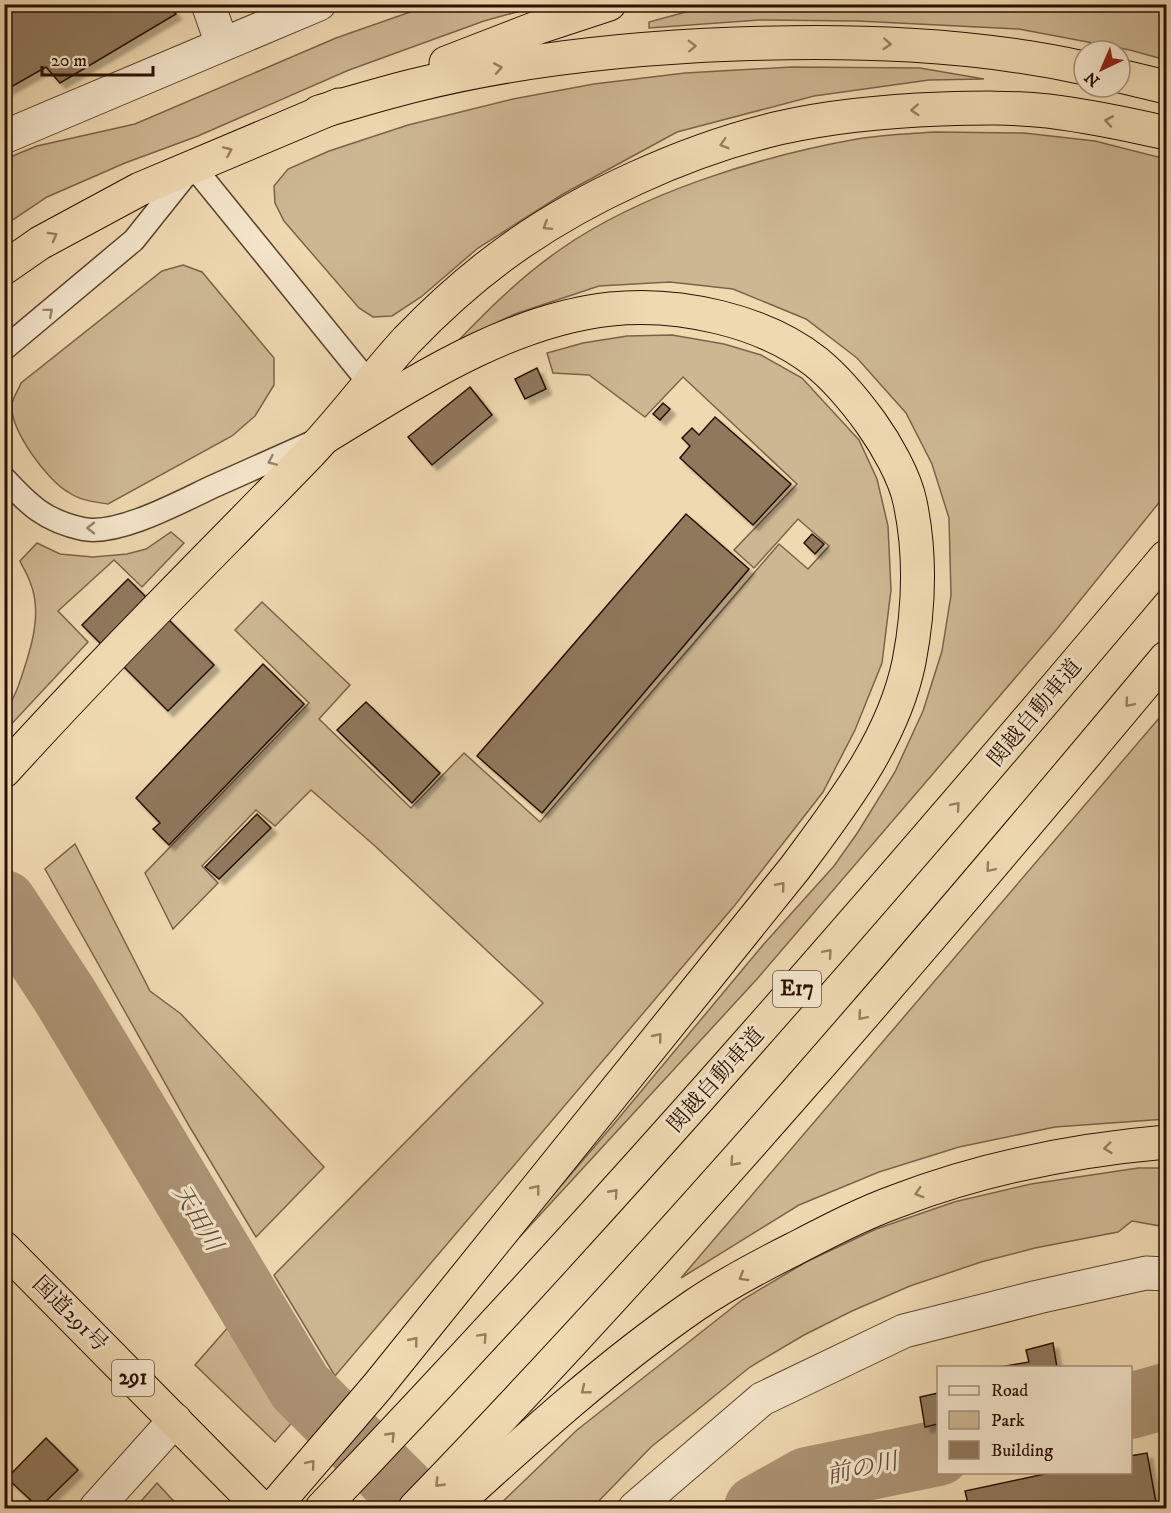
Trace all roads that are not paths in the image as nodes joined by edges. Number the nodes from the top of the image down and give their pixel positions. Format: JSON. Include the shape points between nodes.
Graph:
{"nodes":[{"id":1,"x":208,"y":4,"type":"edge"},
{"id":2,"x":319,"y":4,"type":"edge"},
{"id":3,"x":609,"y":4,"type":"edge"},
{"id":4,"x":222,"y":44,"type":"junction"},
{"id":5,"x":1072,"y":66,"type":"edge"},
{"id":6,"x":1132,"y":79,"type":"edge"},
{"id":7,"x":1167,"y":87,"type":"edge"},
{"id":8,"x":319,"y":112,"type":"junction"},
{"id":9,"x":1167,"y":133,"type":"edge"},
{"id":10,"x":4,"y":137,"type":"edge"},
{"id":11,"x":193,"y":166,"type":"junction"},
{"id":12,"x":4,"y":268,"type":"edge"},
{"id":13,"x":4,"y":349,"type":"edge"},
{"id":14,"x":370,"y":384,"type":"junction"},
{"id":15,"x":325,"y":437,"type":"junction"},
{"id":16,"x":4,"y":478,"type":"edge"},
{"id":17,"x":1167,"y":557,"type":"edge"},
{"id":18,"x":1167,"y":658,"type":"edge"},
{"id":19,"x":4,"y":771,"type":"edge"},
{"id":20,"x":1167,"y":1142,"type":"edge"},
{"id":21,"x":4,"y":1248,"type":"edge"},
{"id":22,"x":1167,"y":1274,"type":"edge"},
{"id":23,"x":175,"y":1420,"type":"junction"},
{"id":24,"x":478,"y":1465,"type":"junction"},
{"id":25,"x":96,"y":1509,"type":"edge"},
{"id":26,"x":261,"y":1509,"type":"edge"},
{"id":27,"x":273,"y":1509,"type":"edge"},
{"id":28,"x":322,"y":1509,"type":"edge"},
{"id":29,"x":415,"y":1509,"type":"edge"},
{"id":30,"x":451,"y":1509,"type":"edge"},
{"id":31,"x":636,"y":1509,"type":"edge"}],
"edges":[{"from":1,"to":4,"type":"street"},
{"from":2,"to":4,"type":"street"},
{"from":3,"to":8,"type":"highway"},
{"from":4,"to":10,"type":"street"},
{"from":8,"to":5,"type":"highway","one_way":true,"via":[[416,85],[498,68],[589,54],[673,47],[862,42],[965,50]]},
{"from":6,"to":7,"type":"highway"},
{"from":11,"to":8,"type":"highway","one_way":true},
{"from":9,"to":14,"type":"highway","one_way":true,"via":[[1046,111],[976,108],[839,117],[719,145],[607,193],[550,223],[454,295]]},
{"from":12,"to":11,"type":"highway","one_way":true,"via":[[89,215]]},
{"from":13,"to":11,"type":"lane","one_way":true,"via":[[135,240]]},
{"from":11,"to":14,"type":"lane"},
{"from":14,"to":15,"type":"highway"},
{"from":15,"to":16,"type":"lane","one_way":true,"via":[[116,527],[86,530],[57,521],[28,505]]},
{"from":15,"to":19,"type":"highway"},
{"from":27,"to":15,"type":"highway","one_way":true,"via":[[377,1387],[832,819],[867,765],[892,715],[909,663],[917,606],[917,553],[910,500],[886,444],[853,398],[815,361],[771,334],[722,318],[668,309],[611,309],[557,320],[499,340],[443,366]]},
{"from":28,"to":17,"type":"highway","name":"関越自動車道","number":"E17","one_way":true,"via":[[770,1020]]},
{"from":18,"to":24,"type":"highway","one_way":true,"via":[[815,1071],[618,1292]]},
{"from":20,"to":24,"type":"highway","one_way":true,"via":[[1101,1148],[968,1177],[896,1201],[830,1230],[697,1304]]},
{"from":21,"to":23,"type":"highway","name":"国道291号","number":"291"},
{"from":22,"to":31,"type":"street","via":[[1146,1273],[904,1331],[762,1399]]},
{"from":23,"to":25,"type":"street"},
{"from":23,"to":26,"type":"highway","name":"国道291号","number":"291"},
{"from":24,"to":29,"type":"highway","one_way":true},
{"from":24,"to":30,"type":"highway"}]}
